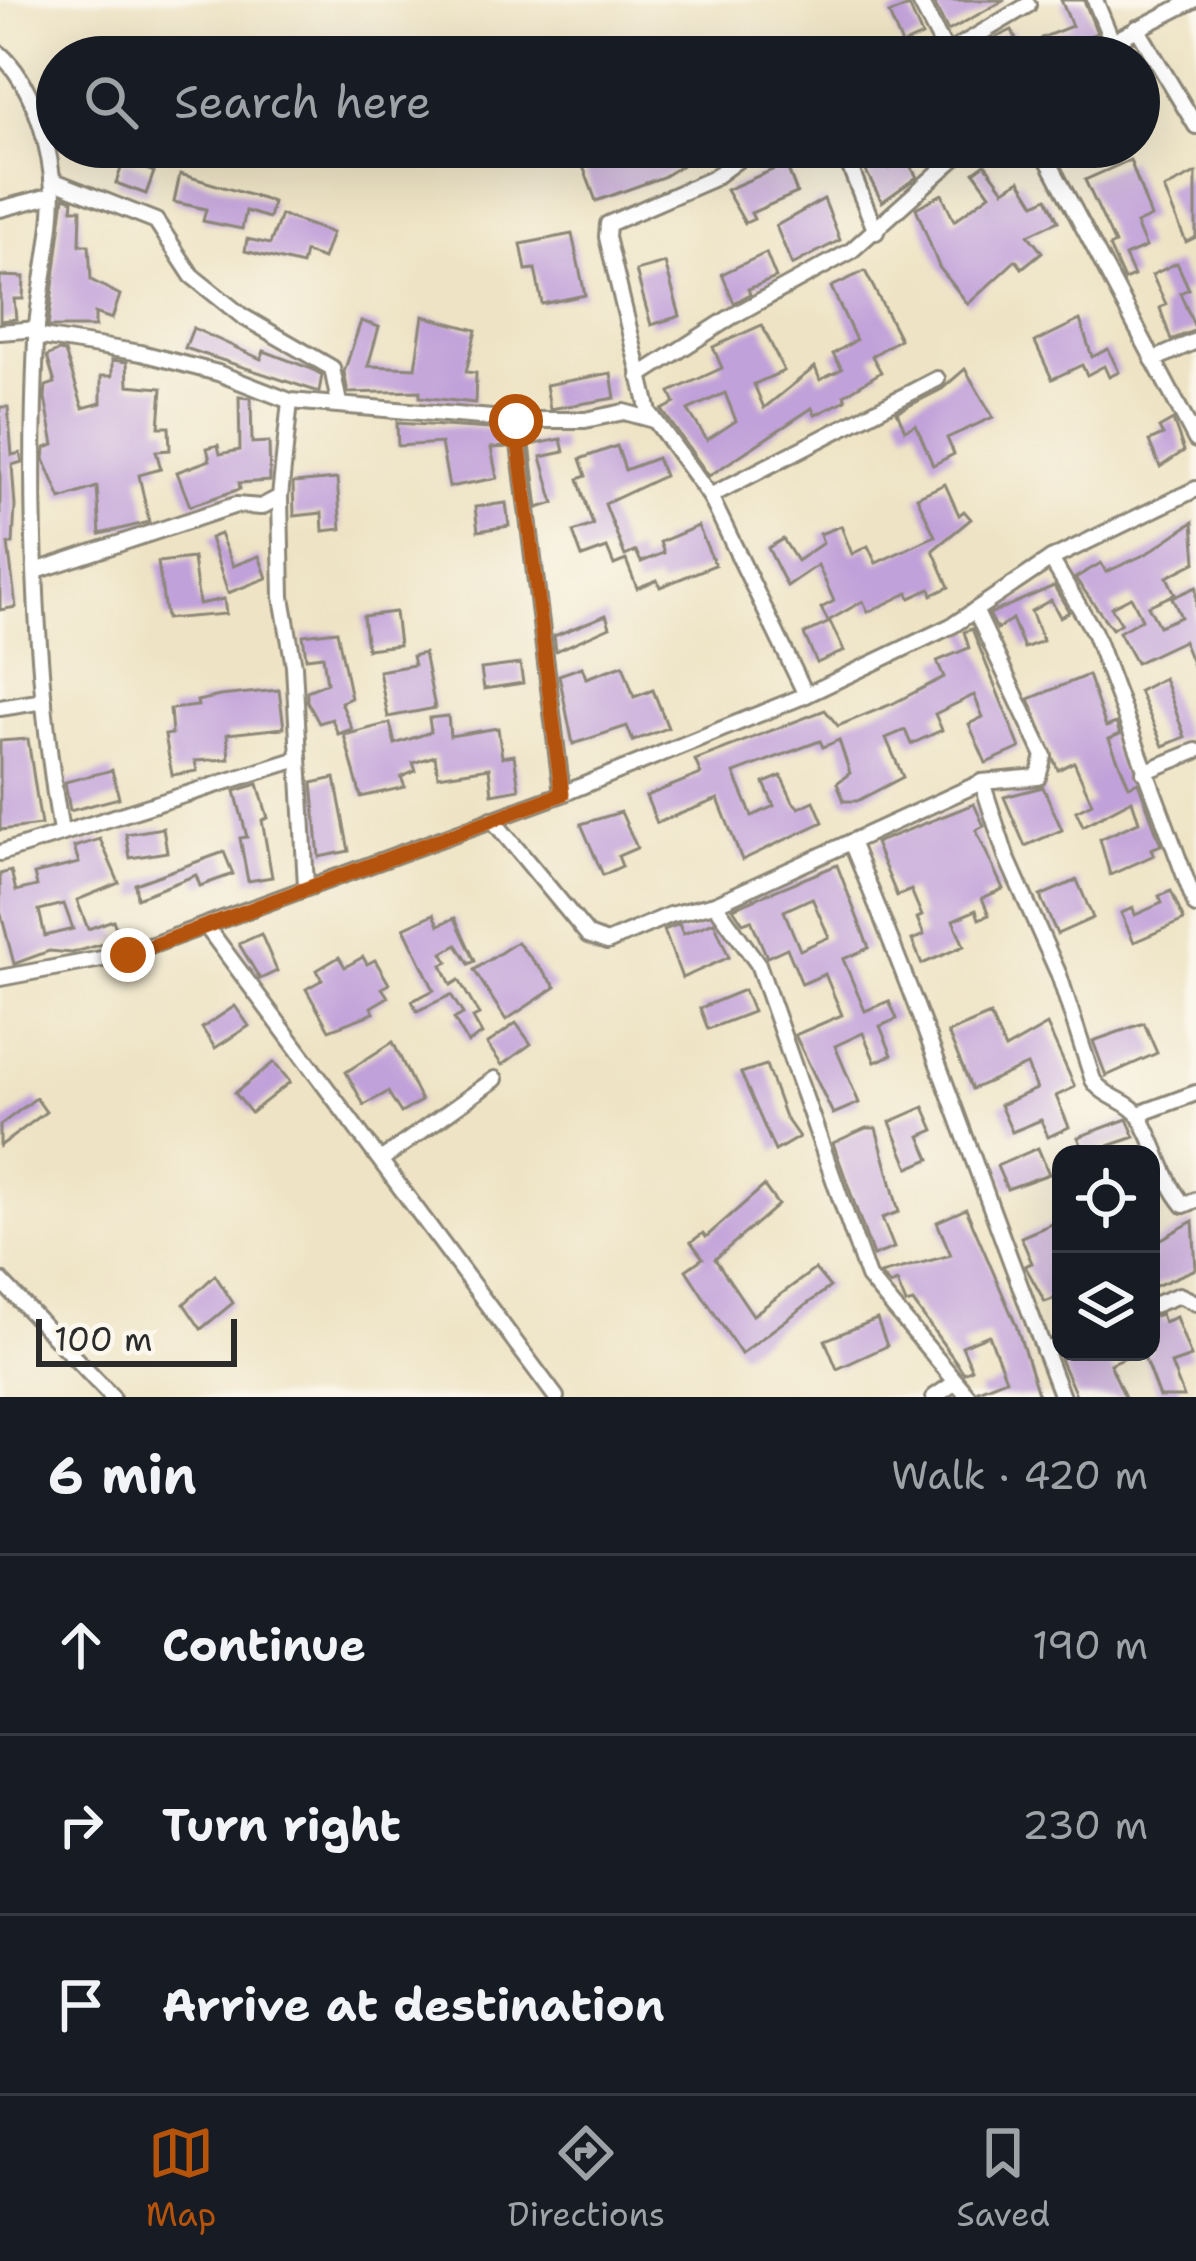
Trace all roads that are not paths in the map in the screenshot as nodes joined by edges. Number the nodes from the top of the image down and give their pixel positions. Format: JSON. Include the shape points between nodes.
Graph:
{"nodes":[{"id":1,"x":919,"y":0,"type":"edge"},
{"id":2,"x":1095,"y":0,"type":"edge"},
{"id":3,"x":1194,"y":0,"type":"edge"},
{"id":4,"x":1028,"y":5,"type":"dead end"},
{"id":5,"x":1137,"y":28,"type":"junction"},
{"id":6,"x":935,"y":36,"type":"edge"},
{"id":7,"x":977,"y":36,"type":"edge"},
{"id":8,"x":1110,"y":36,"type":"edge"},
{"id":9,"x":1118,"y":36,"type":"edge"},
{"id":10,"x":1142,"y":36,"type":"edge"},
{"id":11,"x":0,"y":53,"type":"edge"},
{"id":12,"x":1160,"y":66,"type":"edge"},
{"id":13,"x":1196,"y":126,"type":"edge"},
{"id":14,"x":36,"y":132,"type":"edge"},
{"id":15,"x":46,"y":168,"type":"edge"},
{"id":16,"x":726,"y":168,"type":"edge"},
{"id":17,"x":850,"y":168,"type":"edge"},
{"id":18,"x":945,"y":168,"type":"edge"},
{"id":19,"x":1052,"y":168,"type":"edge"},
{"id":20,"x":51,"y":188,"type":"junction"},
{"id":21,"x":0,"y":209,"type":"edge"},
{"id":22,"x":876,"y":232,"type":"junction"},
{"id":23,"x":0,"y":332,"type":"edge"},
{"id":24,"x":36,"y":332,"type":"junction"},
{"id":25,"x":1196,"y":341,"type":"edge"},
{"id":26,"x":1153,"y":360,"type":"junction"},
{"id":27,"x":639,"y":376,"type":"junction"},
{"id":28,"x":937,"y":379,"type":"dead end"},
{"id":29,"x":290,"y":400,"type":"junction"},
{"id":30,"x":339,"y":403,"type":"junction"},
{"id":31,"x":654,"y":420,"type":"junction"},
{"id":32,"x":516,"y":421,"type":"junction"},
{"id":33,"x":1196,"y":440,"type":"edge"},
{"id":34,"x":1196,"y":489,"type":"edge"},
{"id":35,"x":710,"y":496,"type":"junction"},
{"id":36,"x":280,"y":497,"type":"junction"},
{"id":37,"x":261,"y":507,"type":"junction"},
{"id":38,"x":280,"y":535,"type":"junction"},
{"id":39,"x":1051,"y":559,"type":"junction"},
{"id":40,"x":39,"y":570,"type":"junction"},
{"id":41,"x":975,"y":610,"type":"junction"},
{"id":42,"x":806,"y":695,"type":"junction"},
{"id":43,"x":44,"y":701,"type":"junction"},
{"id":44,"x":0,"y":708,"type":"edge"},
{"id":45,"x":1196,"y":752,"type":"edge"},
{"id":46,"x":298,"y":759,"type":"junction"},
{"id":47,"x":1144,"y":772,"type":"junction"},
{"id":48,"x":982,"y":782,"type":"junction"},
{"id":49,"x":562,"y":794,"type":"junction"},
{"id":50,"x":492,"y":819,"type":"junction"},
{"id":51,"x":61,"y":832,"type":"junction"},
{"id":52,"x":851,"y":842,"type":"junction"},
{"id":53,"x":0,"y":853,"type":"edge"},
{"id":54,"x":306,"y":886,"type":"junction"},
{"id":55,"x":715,"y":904,"type":"junction"},
{"id":56,"x":1196,"y":907,"type":"edge"},
{"id":57,"x":206,"y":926,"type":"junction"},
{"id":58,"x":0,"y":978,"type":"edge"},
{"id":59,"x":495,"y":1079,"type":"dead end"},
{"id":60,"x":1196,"y":1093,"type":"edge"},
{"id":61,"x":1139,"y":1114,"type":"junction"},
{"id":62,"x":382,"y":1159,"type":"junction"},
{"id":63,"x":1196,"y":1200,"type":"edge"},
{"id":64,"x":0,"y":1280,"type":"edge"},
{"id":65,"x":1160,"y":1302,"type":"edge"},
{"id":66,"x":1196,"y":1303,"type":"edge"},
{"id":67,"x":1052,"y":1348,"type":"edge"},
{"id":68,"x":1044,"y":1351,"type":"junction"},
{"id":69,"x":956,"y":1382,"type":"junction"},
{"id":70,"x":112,"y":1397,"type":"edge"},
{"id":71,"x":556,"y":1397,"type":"edge"},
{"id":72,"x":934,"y":1397,"type":"edge"},
{"id":73,"x":969,"y":1397,"type":"edge"},
{"id":74,"x":1062,"y":1397,"type":"edge"}],
"edges":[{"from":1,"to":6,"type":"street"},
{"from":2,"to":8,"type":"street"},
{"from":3,"to":5,"type":"street"},
{"from":4,"to":7,"type":"street"},
{"from":5,"to":9,"type":"street"},
{"from":5,"to":10,"type":"street"},
{"from":11,"to":14,"type":"street","via":[[20,73]]},
{"from":12,"to":13,"type":"street"},
{"from":15,"to":20,"type":"street"},
{"from":16,"to":27,"type":"street","via":[[608,224]]},
{"from":17,"to":22,"type":"street"},
{"from":18,"to":22,"type":"street"},
{"from":19,"to":26,"type":"street"},
{"from":20,"to":21,"type":"street"},
{"from":20,"to":24,"type":"street"},
{"from":20,"to":30,"type":"street","via":[[156,221],[192,276],[332,368]]},
{"from":22,"to":27,"type":"street"},
{"from":23,"to":24,"type":"street"},
{"from":24,"to":29,"type":"street","via":[[218,373]]},
{"from":24,"to":40,"type":"street"},
{"from":25,"to":26,"type":"street"},
{"from":26,"to":33,"type":"street"},
{"from":27,"to":31,"type":"street"},
{"from":28,"to":35,"type":"street"},
{"from":29,"to":30,"type":"street"},
{"from":29,"to":36,"type":"street"},
{"from":30,"to":32,"type":"street"},
{"from":31,"to":32,"type":"street","via":[[624,412]]},
{"from":31,"to":35,"type":"street"},
{"from":32,"to":49,"type":"street"},
{"from":34,"to":39,"type":"street"},
{"from":35,"to":42,"type":"street"},
{"from":36,"to":37,"type":"street"},
{"from":36,"to":38,"type":"street"},
{"from":37,"to":38,"type":"street"},
{"from":37,"to":40,"type":"street","via":[[236,505]]},
{"from":38,"to":46,"type":"street"},
{"from":39,"to":41,"type":"street"},
{"from":39,"to":47,"type":"street","via":[[1094,632]]},
{"from":40,"to":43,"type":"street"},
{"from":41,"to":42,"type":"street"},
{"from":41,"to":48,"type":"street","via":[[1044,756],[1038,778]]},
{"from":42,"to":49,"type":"street"},
{"from":43,"to":44,"type":"street"},
{"from":43,"to":51,"type":"street"},
{"from":45,"to":47,"type":"street"},
{"from":46,"to":51,"type":"street"},
{"from":46,"to":54,"type":"street"},
{"from":47,"to":56,"type":"street"},
{"from":48,"to":52,"type":"street"},
{"from":48,"to":61,"type":"street","via":[[1094,1080]]},
{"from":49,"to":50,"type":"street"},
{"from":50,"to":54,"type":"street"},
{"from":50,"to":55,"type":"street","via":[[598,941]]},
{"from":51,"to":53,"type":"street"},
{"from":52,"to":55,"type":"street"},
{"from":52,"to":68,"type":"street","via":[[926,1022]]},
{"from":54,"to":57,"type":"street"},
{"from":55,"to":69,"type":"street","via":[[758,964],[868,1277]]},
{"from":57,"to":58,"type":"street","via":[[75,968]]},
{"from":57,"to":62,"type":"street"},
{"from":59,"to":62,"type":"street"},
{"from":60,"to":61,"type":"street"},
{"from":61,"to":63,"type":"street","via":[[1174,1194],[1184,1205]]},
{"from":62,"to":71,"type":"street"},
{"from":64,"to":70,"type":"street"},
{"from":65,"to":66,"type":"street","via":[[1179,1294]]},
{"from":67,"to":68,"type":"street"},
{"from":68,"to":74,"type":"street"},
{"from":69,"to":72,"type":"street"},
{"from":69,"to":73,"type":"street"}]}
